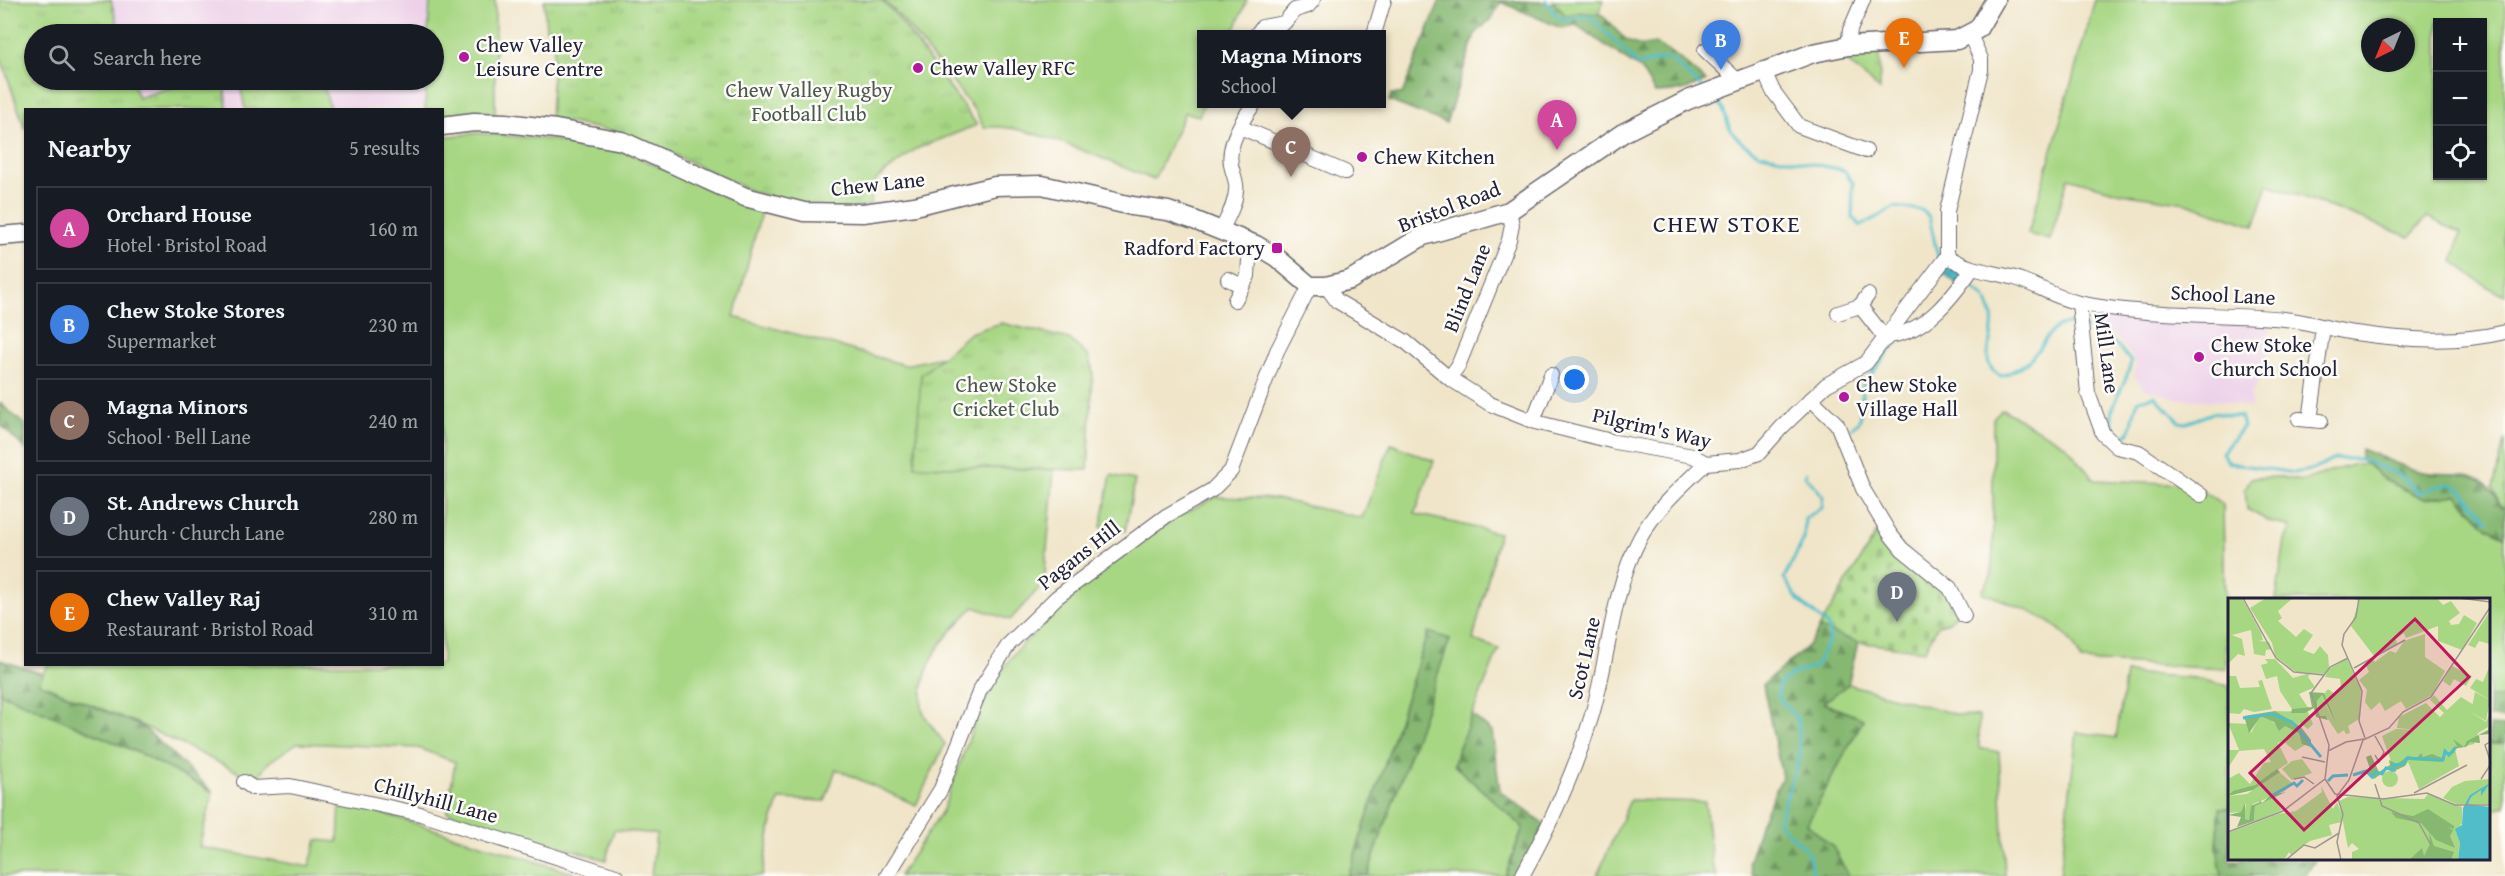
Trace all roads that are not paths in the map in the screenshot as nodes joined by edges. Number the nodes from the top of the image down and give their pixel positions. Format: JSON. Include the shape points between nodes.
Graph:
{"nodes":[{"id":1,"x":1313,"y":0,"type":"edge"},
{"id":2,"x":1384,"y":0,"type":"edge"},
{"id":3,"x":1863,"y":0,"type":"edge"},
{"id":4,"x":1995,"y":0,"type":"edge"},
{"id":5,"x":1260,"y":30,"type":"edge"},
{"id":6,"x":1375,"y":30,"type":"edge"},
{"id":7,"x":1970,"y":35,"type":"junction"},
{"id":8,"x":1848,"y":46,"type":"junction"},
{"id":9,"x":1705,"y":50,"type":"dead end"},
{"id":10,"x":1764,"y":69,"type":"junction"},
{"id":11,"x":1737,"y":80,"type":"junction"},
{"id":12,"x":1252,"y":108,"type":"edge"},
{"id":13,"x":444,"y":126,"type":"edge"},
{"id":14,"x":1240,"y":127,"type":"junction"},
{"id":15,"x":1866,"y":151,"type":"dead end"},
{"id":16,"x":1345,"y":172,"type":"dead end"},
{"id":17,"x":1509,"y":211,"type":"junction"},
{"id":18,"x":1221,"y":231,"type":"junction"},
{"id":19,"x":24,"y":234,"type":"edge"},
{"id":20,"x":0,"y":236,"type":"edge"},
{"id":21,"x":1256,"y":245,"type":"junction"},
{"id":22,"x":1943,"y":261,"type":"junction"},
{"id":23,"x":1966,"y":277,"type":"junction"},
{"id":24,"x":1228,"y":279,"type":"dead end"},
{"id":25,"x":1242,"y":286,"type":"junction"},
{"id":26,"x":1318,"y":286,"type":"junction"},
{"id":27,"x":1234,"y":300,"type":"dead end"},
{"id":28,"x":2079,"y":303,"type":"junction"},
{"id":29,"x":1838,"y":314,"type":"dead end"},
{"id":30,"x":2323,"y":327,"type":"junction"},
{"id":31,"x":2505,"y":332,"type":"edge"},
{"id":32,"x":1888,"y":337,"type":"junction"},
{"id":33,"x":1551,"y":375,"type":"dead end"},
{"id":34,"x":1449,"y":378,"type":"junction"},
{"id":35,"x":1811,"y":399,"type":"junction"},
{"id":36,"x":2310,"y":420,"type":"dead end"},
{"id":37,"x":1533,"y":421,"type":"junction"},
{"id":38,"x":1706,"y":463,"type":"junction"},
{"id":39,"x":2201,"y":495,"type":"dead end"},
{"id":40,"x":1964,"y":616,"type":"dead end"},
{"id":41,"x":244,"y":782,"type":"dead end"},
{"id":42,"x":616,"y":876,"type":"edge"},
{"id":43,"x":887,"y":876,"type":"edge"},
{"id":44,"x":1522,"y":876,"type":"edge"}],
"edges":[{"from":1,"to":5,"type":"street","via":[[1295,10],[1284,23]]},
{"from":2,"to":6,"type":"street"},
{"from":3,"to":8,"type":"street","via":[[1850,30]]},
{"from":4,"to":7,"type":"main road","via":[[1983,24]]},
{"from":7,"to":8,"type":"main road","name":"Bristol Road","via":[[1949,42]]},
{"from":7,"to":22,"type":"street","via":[[1981,59],[1981,70],[1947,211]]},
{"from":8,"to":10,"type":"main road","name":"Bristol Road","via":[[1813,52]]},
{"from":9,"to":11,"type":"street"},
{"from":10,"to":11,"type":"main road","name":"Bristol Road"},
{"from":10,"to":15,"type":"street","via":[[1773,91],[1797,124]]},
{"from":11,"to":17,"type":"main road","name":"Bristol Road","via":[[1623,133]]},
{"from":12,"to":14,"type":"street"},
{"from":13,"to":18,"type":"main road","name":"Chew Lane","via":[[506,123],[622,141],[745,197],[804,212],[863,213],[915,206],[995,186],[1023,184],[1168,212]]},
{"from":14,"to":16,"type":"street"},
{"from":14,"to":18,"type":"street","via":[[1230,163],[1237,189]]},
{"from":17,"to":26,"type":"main road","name":"Bristol Road","via":[[1423,236],[1350,280]]},
{"from":17,"to":34,"type":"street","name":"Blind Lane","via":[[1509,240],[1458,366]]},
{"from":18,"to":21,"type":"main road","name":"Chew Lane"},
{"from":19,"to":20,"type":"main road"},
{"from":21,"to":25,"type":"street"},
{"from":21,"to":26,"type":"main road","name":"Chew Lane"},
{"from":22,"to":23,"type":"street","name":"School Lane","via":[[1962,267]]},
{"from":22,"to":32,"type":"street","name":"Pilgrim's Way"},
{"from":23,"to":28,"type":"street","name":"School Lane","via":[[2018,279]]},
{"from":23,"to":32,"type":"street","via":[[1927,319],[1909,332]]},
{"from":24,"to":25,"type":"street"},
{"from":25,"to":27,"type":"street"},
{"from":26,"to":34,"type":"street","name":"Pilgrim's Way","via":[[1406,342]]},
{"from":26,"to":43,"type":"street","name":"Pagans Hill","via":[[1277,351],[1231,471],[1212,490],[1166,516],[1057,597],[1009,644],[980,690],[941,789]]},
{"from":28,"to":30,"type":"street","name":"School Lane","via":[[2286,319]]},
{"from":28,"to":39,"type":"street","name":"Mill Lane","via":[[2088,393],[2103,434],[2117,447],[2139,453]]},
{"from":29,"to":32,"type":"street","via":[[1864,301]]},
{"from":30,"to":31,"type":"street","name":"School Lane","via":[[2415,339],[2473,338]]},
{"from":30,"to":36,"type":"street"},
{"from":32,"to":35,"type":"street","name":"Pilgrim's Way","via":[[1866,363],[1826,385]]},
{"from":33,"to":37,"type":"street"},
{"from":34,"to":37,"type":"street","name":"Pilgrim's Way","via":[[1490,404]]},
{"from":35,"to":38,"type":"street","name":"Pilgrim's Way","via":[[1759,453],[1740,460]]},
{"from":35,"to":40,"type":"street","via":[[1837,423],[1863,489],[1890,534],[1902,549],[1950,588]]},
{"from":37,"to":38,"type":"street","name":"Pilgrim's Way","via":[[1693,456]]},
{"from":38,"to":44,"type":"street","name":"Scot Lane","via":[[1660,507],[1640,538],[1618,601],[1596,700],[1575,766]]},
{"from":41,"to":42,"type":"street","name":"Chillyhill Lane","via":[[253,788],[290,786],[421,814]]}]}
